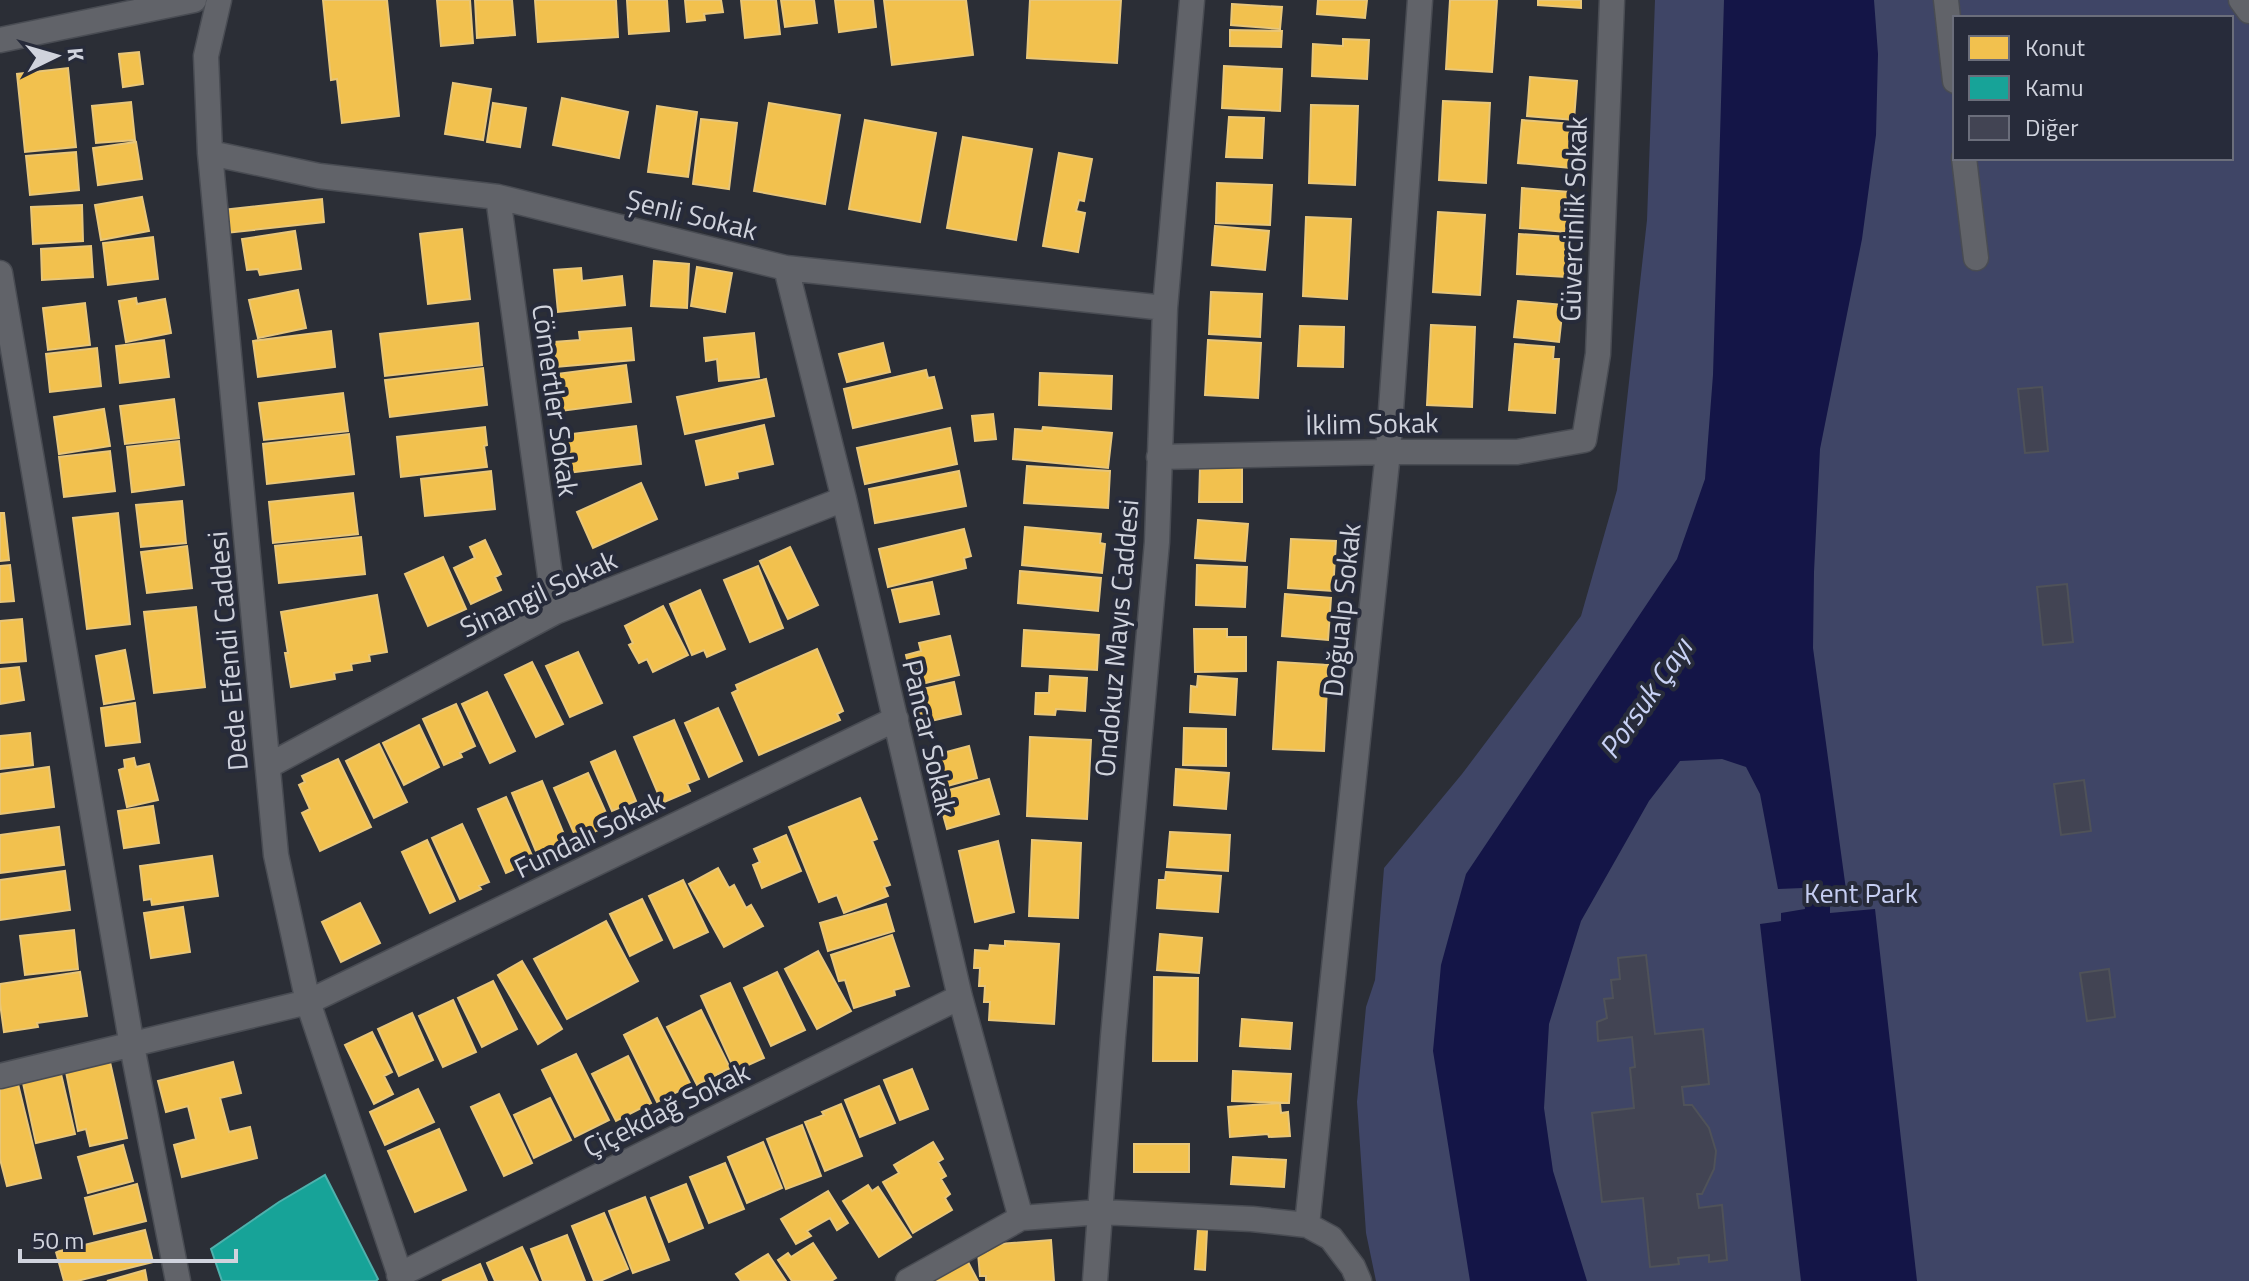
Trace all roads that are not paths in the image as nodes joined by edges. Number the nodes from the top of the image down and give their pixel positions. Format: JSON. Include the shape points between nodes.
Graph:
{"nodes":[{"id":1,"x":194,"y":0,"type":"edge"},
{"id":2,"x":219,"y":0,"type":"edge"},
{"id":3,"x":1192,"y":0,"type":"edge"},
{"id":4,"x":1420,"y":0,"type":"edge"},
{"id":5,"x":1612,"y":0,"type":"edge"},
{"id":6,"x":1946,"y":0,"type":"edge"},
{"id":7,"x":2241,"y":0,"type":"edge"},
{"id":8,"x":2249,"y":11,"type":"edge"},
{"id":9,"x":0,"y":40,"type":"edge"},
{"id":10,"x":1953,"y":63,"type":"edge"},
{"id":11,"x":210,"y":153,"type":"junction"},
{"id":12,"x":1964,"y":160,"type":"edge"},
{"id":13,"x":498,"y":197,"type":"junction"},
{"id":14,"x":1976,"y":258,"type":"dead end"},
{"id":15,"x":786,"y":268,"type":"junction"},
{"id":16,"x":0,"y":273,"type":"edge"},
{"id":17,"x":1165,"y":308,"type":"junction"},
{"id":18,"x":1584,"y":440,"type":"joint"},
{"id":19,"x":1388,"y":452,"type":"junction"},
{"id":20,"x":1159,"y":457,"type":"junction"},
{"id":21,"x":844,"y":499,"type":"junction"},
{"id":22,"x":555,"y":612,"type":"junction"},
{"id":23,"x":896,"y":719,"type":"junction"},
{"id":24,"x":268,"y":766,"type":"junction"},
{"id":25,"x":960,"y":997,"type":"junction"},
{"id":26,"x":308,"y":1002,"type":"junction"},
{"id":27,"x":132,"y":1046,"type":"junction"},
{"id":28,"x":0,"y":1076,"type":"edge"},
{"id":29,"x":1100,"y":1212,"type":"junction"},
{"id":30,"x":1021,"y":1218,"type":"junction"},
{"id":31,"x":1307,"y":1225,"type":"junction"},
{"id":32,"x":401,"y":1278,"type":"edge"},
{"id":33,"x":178,"y":1281,"type":"edge"},
{"id":34,"x":908,"y":1281,"type":"edge"},
{"id":35,"x":1095,"y":1281,"type":"edge"},
{"id":36,"x":1359,"y":1281,"type":"edge"}],
"edges":[{"from":1,"to":9,"type":"street"},
{"from":2,"to":11,"type":"street","name":"Dede Efendi Caddesi","via":[[206,56]]},
{"from":3,"to":17,"type":"street","name":"Ondokuz Mayıs Caddesi"},
{"from":4,"to":19,"type":"street","name":"Doğualp Sokak"},
{"from":5,"to":18,"type":"street","name":"Güvercinlik Sokak","via":[[1598,354]]},
{"from":6,"to":10,"type":"street"},
{"from":7,"to":8,"type":"street"},
{"from":11,"to":13,"type":"street","name":"Şenli Sokak","via":[[319,176]]},
{"from":11,"to":24,"type":"street","name":"Dede Efendi Caddesi"},
{"from":12,"to":14,"type":"street"},
{"from":13,"to":15,"type":"street","name":"Şenli Sokak"},
{"from":13,"to":22,"type":"street","name":"Cömertler Sokak"},
{"from":15,"to":17,"type":"street","name":"Şenli Sokak"},
{"from":15,"to":21,"type":"street","name":"Pancar Sokak"},
{"from":16,"to":27,"type":"street"},
{"from":17,"to":20,"type":"street","name":"Ondokuz Mayıs Caddesi"},
{"from":18,"to":19,"type":"street","name":"İklim Sokak","via":[[1517,452]]},
{"from":19,"to":20,"type":"street","name":"İklim Sokak"},
{"from":19,"to":31,"type":"street","name":"Doğualp Sokak"},
{"from":20,"to":29,"type":"street","name":"Ondokuz Mayıs Caddesi","via":[[1157,542]]},
{"from":21,"to":22,"type":"street","name":"Sinangil Sokak"},
{"from":21,"to":23,"type":"street","name":"Pancar Sokak"},
{"from":22,"to":24,"type":"street","name":"Sinangil Sokak"},
{"from":23,"to":25,"type":"street","name":"Pancar Sokak"},
{"from":23,"to":26,"type":"street","name":"Fundalı Sokak"},
{"from":24,"to":26,"type":"street","name":"Dede Efendi Caddesi","via":[[276,855]]},
{"from":25,"to":30,"type":"street","name":"Pancar Sokak"},
{"from":25,"to":32,"type":"street","name":"Çiçekdağ Sokak"},
{"from":26,"to":27,"type":"street","name":"Fundalı Sokak"},
{"from":26,"to":32,"type":"street","name":"Dede Efendi Caddesi"},
{"from":27,"to":28,"type":"street","name":"Fundalı Sokak"},
{"from":27,"to":33,"type":"street"},
{"from":29,"to":30,"type":"street"},
{"from":29,"to":31,"type":"street"},
{"from":29,"to":35,"type":"street","name":"Ondokuz Mayıs Caddesi"},
{"from":30,"to":34,"type":"street"},
{"from":31,"to":36,"type":"street","via":[[1331,1238]]}]}
